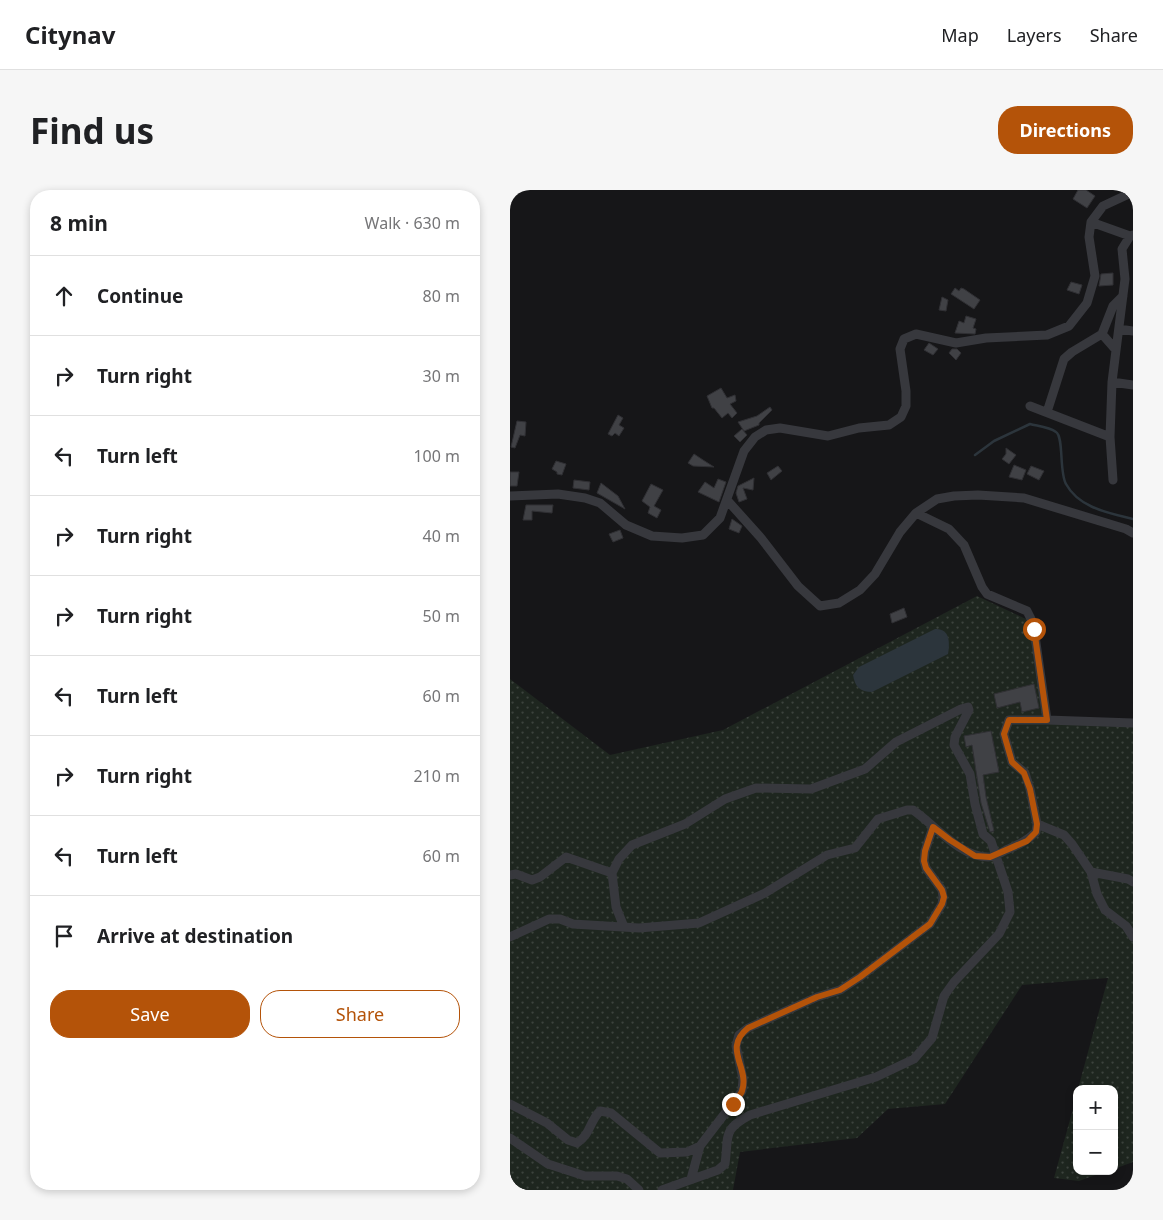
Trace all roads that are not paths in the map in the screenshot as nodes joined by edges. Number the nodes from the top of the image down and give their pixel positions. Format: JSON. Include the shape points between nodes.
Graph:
{"nodes":[{"id":1,"x":1133,"y":192,"type":"edge"},
{"id":2,"x":1091,"y":222,"type":"junction"},
{"id":3,"x":1132,"y":236,"type":"edge"},
{"id":4,"x":1129,"y":280,"type":"edge"},
{"id":5,"x":1123,"y":296,"type":"junction"},
{"id":6,"x":1119,"y":329,"type":"junction"},
{"id":7,"x":1133,"y":331,"type":"edge"},
{"id":8,"x":1102,"y":334,"type":"junction"},
{"id":9,"x":1116,"y":350,"type":"junction"},
{"id":10,"x":1112,"y":382,"type":"junction"},
{"id":11,"x":1133,"y":385,"type":"edge"},
{"id":12,"x":1030,"y":406,"type":"dead end"},
{"id":13,"x":1047,"y":412,"type":"junction"},
{"id":14,"x":1110,"y":437,"type":"junction"},
{"id":15,"x":1112,"y":480,"type":"dead end"},
{"id":16,"x":510,"y":496,"type":"edge"},
{"id":17,"x":727,"y":500,"type":"junction"},
{"id":18,"x":916,"y":513,"type":"junction"},
{"id":19,"x":1133,"y":533,"type":"edge"},
{"id":20,"x":1046,"y":710,"type":"junction"},
{"id":21,"x":1047,"y":720,"type":"junction"},
{"id":22,"x":1069,"y":722,"type":"junction"},
{"id":23,"x":1133,"y":722,"type":"edge"},
{"id":24,"x":1037,"y":824,"type":"junction"},
{"id":25,"x":933,"y":827,"type":"junction"},
{"id":26,"x":996,"y":855,"type":"junction"},
{"id":27,"x":1091,"y":872,"type":"junction"},
{"id":28,"x":612,"y":873,"type":"junction"},
{"id":29,"x":510,"y":875,"type":"edge"},
{"id":30,"x":1133,"y":882,"type":"edge"},
{"id":31,"x":624,"y":927,"type":"junction"},
{"id":32,"x":510,"y":936,"type":"edge"},
{"id":33,"x":1133,"y":937,"type":"edge"},
{"id":34,"x":510,"y":1104,"type":"edge"},
{"id":35,"x":510,"y":1138,"type":"edge"},
{"id":36,"x":700,"y":1146,"type":"junction"},
{"id":37,"x":691,"y":1180,"type":"junction"},
{"id":38,"x":639,"y":1190,"type":"edge"},
{"id":39,"x":662,"y":1190,"type":"edge"}],
"edges":[{"from":1,"to":2,"type":"street","via":[[1103,206]]},
{"from":2,"to":3,"type":"street"},
{"from":2,"to":17,"type":"street","via":[[1089,237],[1094,276],[1087,303],[1069,326],[1046,335],[956,343],[916,334],[904,339],[900,349],[906,406],[901,417],[889,425],[828,436],[780,428],[766,430],[755,437],[744,451]]},
{"from":3,"to":4,"type":"street","via":[[1122,249]]},
{"from":4,"to":5,"type":"street"},
{"from":5,"to":6,"type":"street"},
{"from":5,"to":8,"type":"street","via":[[1113,306]]},
{"from":6,"to":7,"type":"street"},
{"from":6,"to":9,"type":"street"},
{"from":8,"to":9,"type":"street"},
{"from":8,"to":13,"type":"street","via":[[1064,359]]},
{"from":9,"to":10,"type":"street"},
{"from":10,"to":11,"type":"street"},
{"from":10,"to":14,"type":"street"},
{"from":12,"to":13,"type":"street"},
{"from":13,"to":14,"type":"street"},
{"from":14,"to":15,"type":"street"},
{"from":16,"to":17,"type":"street","via":[[558,494],[585,498],[600,503],[626,526],[652,536],[682,538],[703,534],[720,518]]},
{"from":17,"to":18,"type":"street","via":[[798,586],[820,606],[839,603],[860,590],[875,574],[900,532]]},
{"from":18,"to":19,"type":"street","via":[[936,499],[954,496],[1024,498]]},
{"from":18,"to":20,"type":"street","via":[[949,529],[964,546],[987,594],[1027,611],[1034,629]]},
{"from":20,"to":21,"type":"street"},
{"from":20,"to":22,"type":"street"},
{"from":21,"to":22,"type":"street"},
{"from":21,"to":24,"type":"street","via":[[1009,720],[1004,734],[1012,762],[1024,773],[1030,789]]},
{"from":22,"to":23,"type":"street"},
{"from":24,"to":26,"type":"street","via":[[1036,832],[1027,841]]},
{"from":24,"to":27,"type":"street","via":[[1064,835]]},
{"from":25,"to":26,"type":"street","via":[[975,856]]},
{"from":25,"to":31,"type":"street","via":[[913,810],[878,819],[855,848],[827,855],[765,893],[699,923]]},
{"from":25,"to":36,"type":"street","via":[[924,861],[944,897],[930,924],[840,990],[756,1024],[739,1035],[736,1046],[743,1079],[742,1091]]},
{"from":26,"to":28,"type":"street","via":[[991,841],[984,834],[970,774],[954,745],[954,737],[970,710],[968,707],[896,742],[865,769],[812,789],[756,788],[725,799],[685,824],[632,845]]},
{"from":26,"to":37,"type":"street","via":[[1008,892],[1010,912],[999,934],[944,996],[932,1038],[914,1059],[876,1077],[750,1115],[735,1123],[728,1133],[724,1164],[718,1170]]},
{"from":27,"to":30,"type":"street"},
{"from":27,"to":33,"type":"street","via":[[1105,910],[1126,926]]},
{"from":28,"to":29,"type":"street","via":[[566,857],[532,880]]},
{"from":28,"to":31,"type":"street","via":[[616,907]]},
{"from":31,"to":32,"type":"street","via":[[549,919]]},
{"from":34,"to":36,"type":"street","via":[[577,1143],[586,1138],[600,1111],[611,1113],[660,1153],[687,1152]]},
{"from":35,"to":38,"type":"street","via":[[548,1164],[585,1176],[617,1176],[627,1179]]},
{"from":36,"to":37,"type":"street"},
{"from":37,"to":39,"type":"street"}]}
